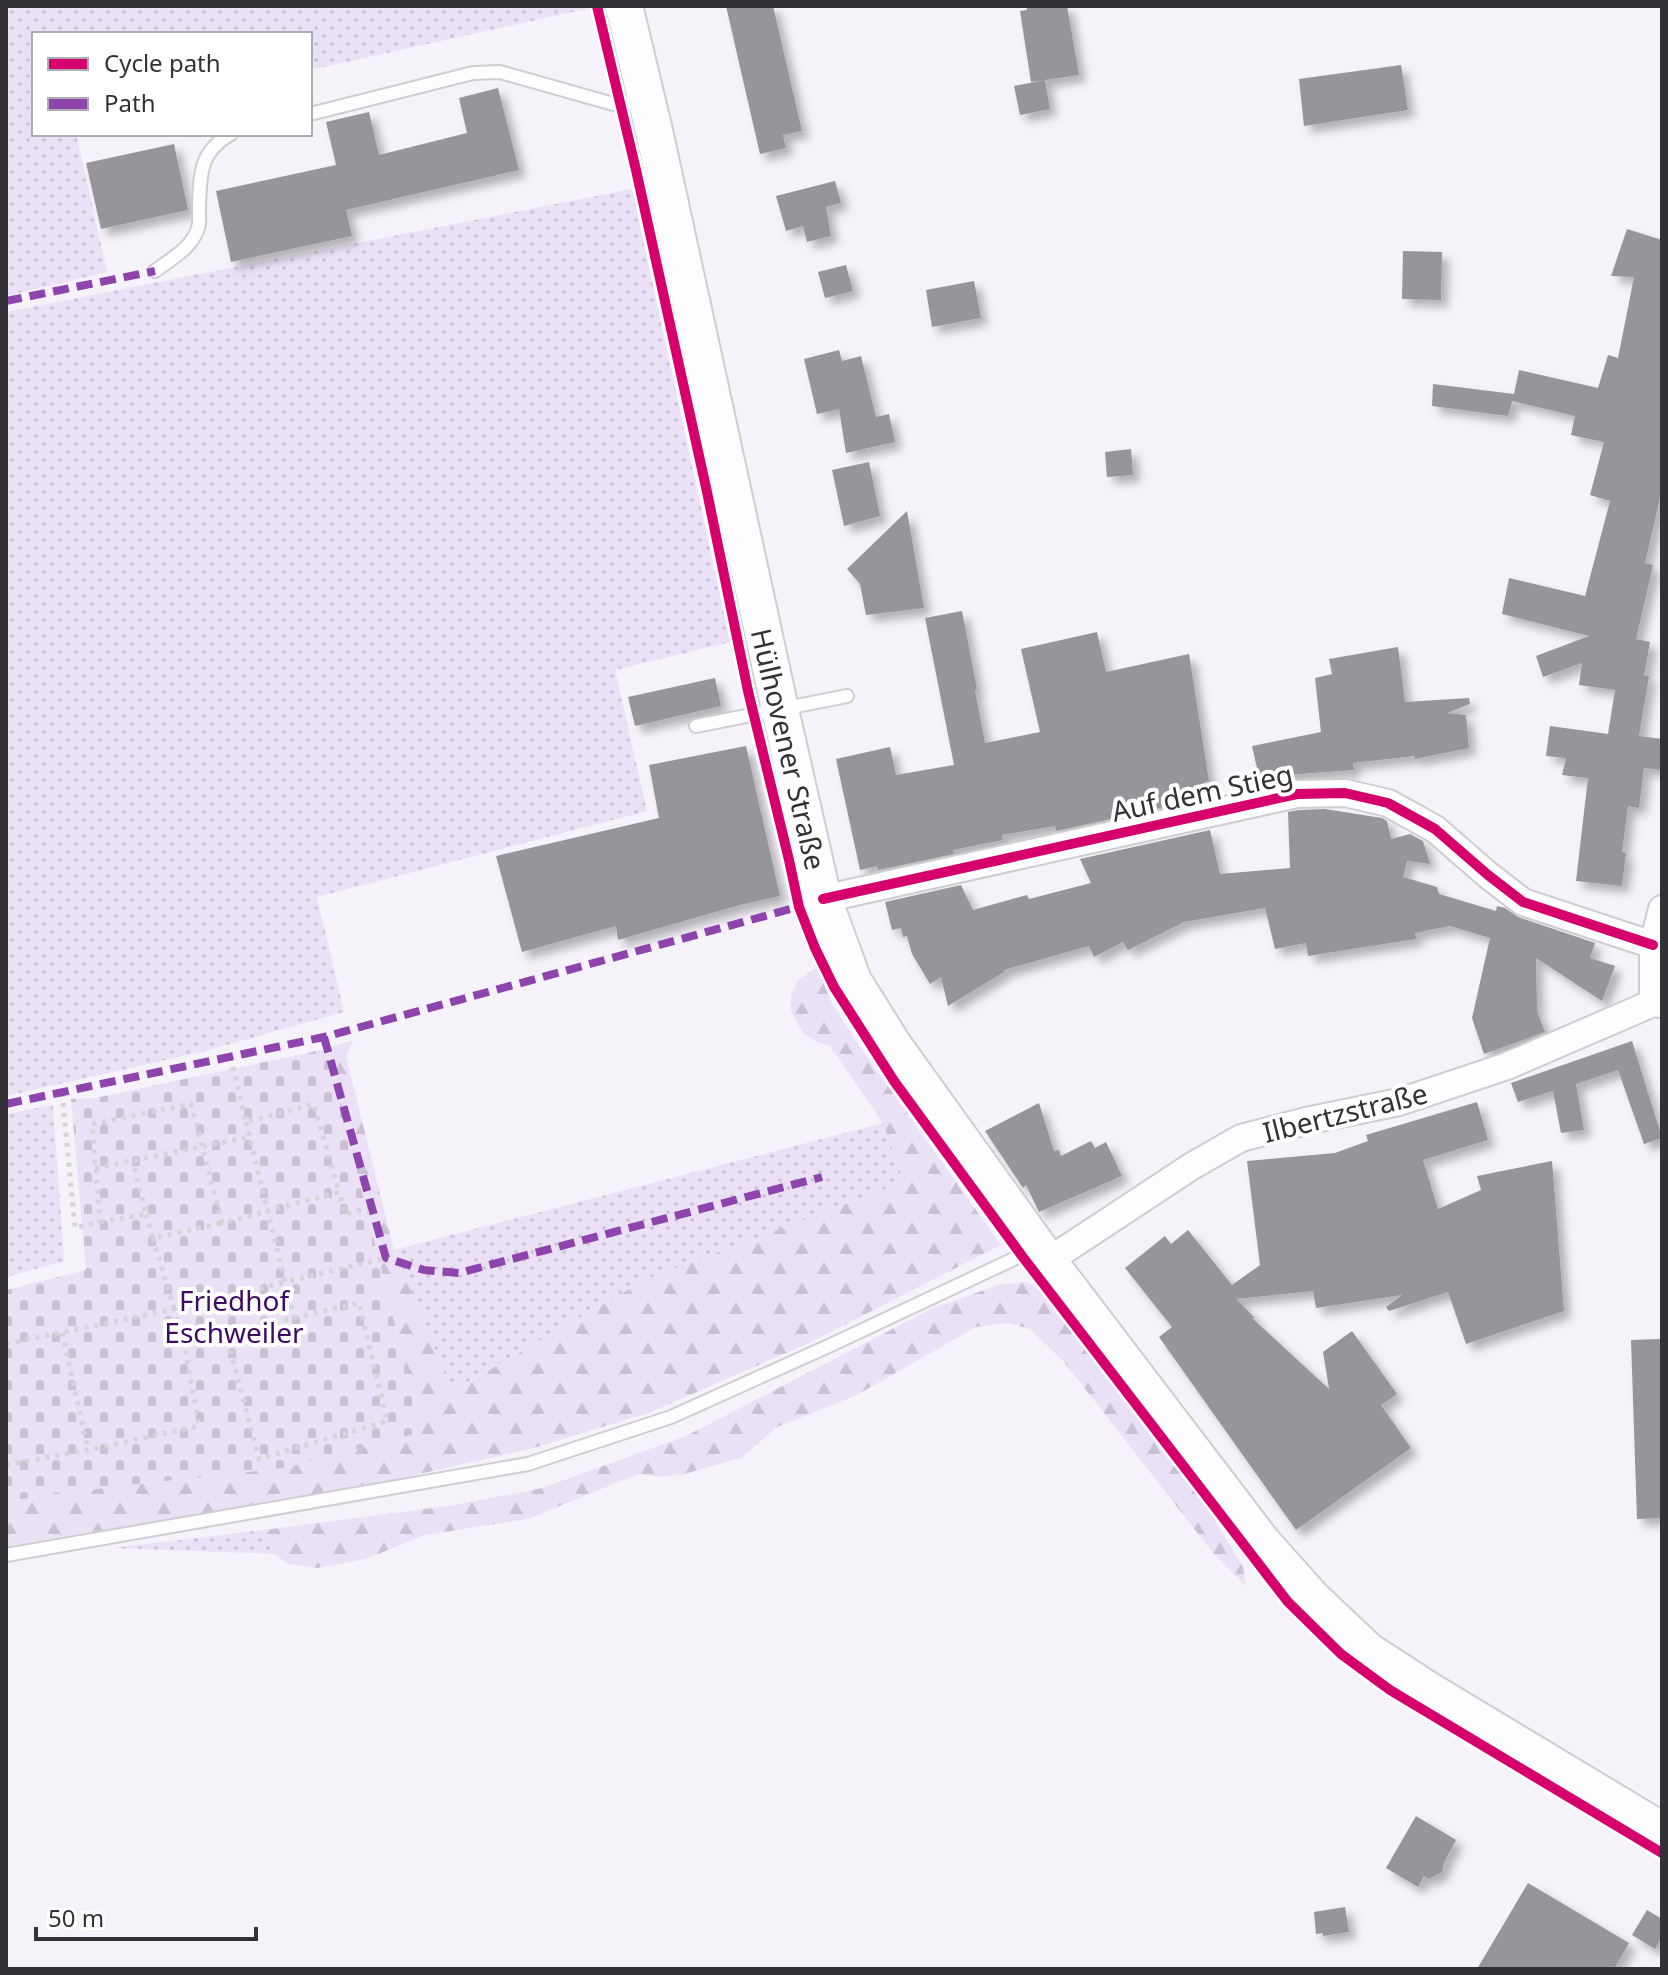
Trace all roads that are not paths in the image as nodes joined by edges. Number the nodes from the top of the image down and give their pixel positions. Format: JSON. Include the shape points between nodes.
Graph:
{"nodes":[{"id":1,"x":624,"y":6,"type":"edge"},
{"id":2,"x":647,"y":99,"type":"junction"},
{"id":3,"x":312,"y":113,"type":"edge"},
{"id":4,"x":227,"y":136,"type":"edge"},
{"id":5,"x":155,"y":271,"type":"dead end"},
{"id":6,"x":847,"y":696,"type":"dead end"},
{"id":7,"x":780,"y":708,"type":"junction"},
{"id":8,"x":696,"y":726,"type":"dead end"},
{"id":9,"x":823,"y":899,"type":"junction"},
{"id":10,"x":1662,"y":909,"type":"edge"},
{"id":11,"x":1653,"y":945,"type":"junction"},
{"id":12,"x":1657,"y":1003,"type":"edge"},
{"id":13,"x":1043,"y":1254,"type":"junction"},
{"id":14,"x":6,"y":1555,"type":"edge"},
{"id":15,"x":1662,"y":1831,"type":"edge"}],
"edges":[{"from":1,"to":2,"type":"main road","name":"Hülhovener Straße"},
{"from":2,"to":3,"type":"lane","via":[[617,105],[500,72],[473,73]]},
{"from":2,"to":7,"type":"main road","name":"Hülhovener Straße"},
{"from":4,"to":5,"type":"lane","via":[[204,160],[199,227],[189,246]]},
{"from":6,"to":7,"type":"lane"},
{"from":7,"to":8,"type":"lane"},
{"from":7,"to":9,"type":"main road","name":"Hülhovener Straße"},
{"from":9,"to":11,"type":"street","name":"Auf dem Stieg","via":[[1297,794],[1345,793],[1388,803],[1435,829],[1523,902]]},
{"from":9,"to":13,"type":"main road","name":"Hülhovener Straße","via":[[853,981]]},
{"from":10,"to":11,"type":"street"},
{"from":11,"to":12,"type":"street"},
{"from":12,"to":13,"type":"street","name":"Ilbertzstraße","via":[[1507,1066],[1399,1102],[1241,1138]]},
{"from":13,"to":14,"type":"lane","via":[[671,1417],[528,1464]]},
{"from":13,"to":15,"type":"main road","name":"Hülhovener Straße","via":[[1262,1542],[1368,1651]]}]}
